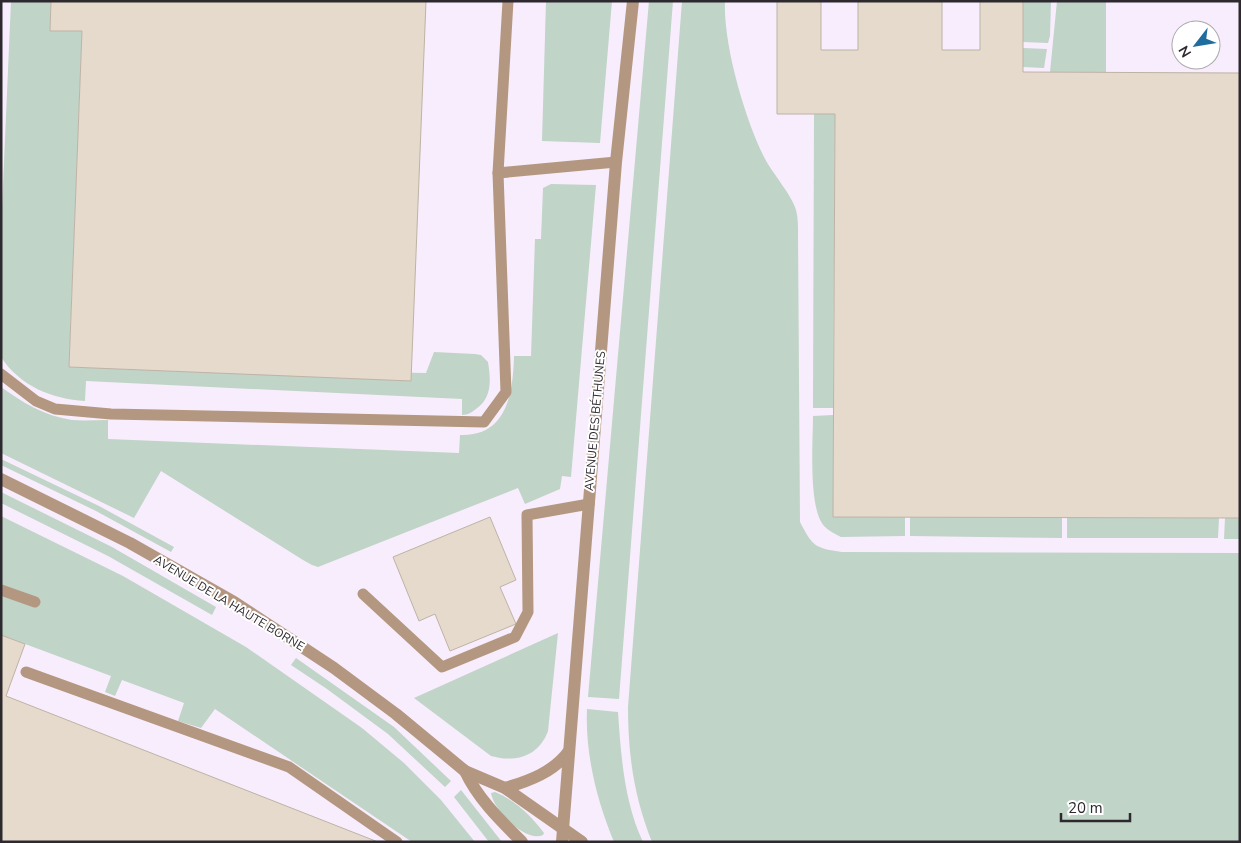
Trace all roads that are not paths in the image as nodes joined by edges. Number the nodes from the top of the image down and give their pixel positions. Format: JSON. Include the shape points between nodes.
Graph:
{"nodes":[{"id":1,"x":508,"y":1,"type":"edge"},
{"id":2,"x":633,"y":1,"type":"edge"},
{"id":3,"x":616,"y":162,"type":"junction"},
{"id":4,"x":498,"y":173,"type":"junction"},
{"id":5,"x":1,"y":374,"type":"edge"},
{"id":6,"x":1,"y":479,"type":"edge"},
{"id":7,"x":589,"y":504,"type":"junction"},
{"id":8,"x":1,"y":590,"type":"edge"},
{"id":9,"x":363,"y":594,"type":"dead end"},
{"id":10,"x":35,"y":602,"type":"dead end"},
{"id":11,"x":26,"y":672,"type":"dead end"},
{"id":12,"x":569,"y":751,"type":"junction"},
{"id":13,"x":465,"y":771,"type":"junction"},
{"id":14,"x":505,"y":788,"type":"junction"},
{"id":15,"x":562,"y":835,"type":"edge"},
{"id":16,"x":397,"y":842,"type":"edge"},
{"id":17,"x":522,"y":842,"type":"edge"},
{"id":18,"x":582,"y":842,"type":"edge"}],
"edges":[{"from":1,"to":4,"type":"lane"},
{"from":2,"to":3,"type":"street","name":"AVENUE DES BÉTHUNES"},
{"from":3,"to":4,"type":"lane"},
{"from":3,"to":7,"type":"street","name":"AVENUE DES BÉTHUNES"},
{"from":4,"to":5,"type":"lane","via":[[506,392],[484,422],[111,414],[55,409],[36,401]]},
{"from":6,"to":13,"type":"street","name":"AVENUE DE LA HAUTE BORNE","via":[[130,543],[266,623],[388,708]]},
{"from":7,"to":9,"type":"lane","via":[[527,515],[528,612],[515,637],[451,663],[442,666]]},
{"from":7,"to":12,"type":"street","name":"AVENUE DES BÉTHUNES"},
{"from":8,"to":10,"type":"lane"},
{"from":11,"to":16,"type":"lane","via":[[289,767]]},
{"from":12,"to":14,"type":"street","via":[[555,767]]},
{"from":12,"to":15,"type":"street","name":"AVENUE DES BÉTHUNES"},
{"from":13,"to":14,"type":"street","name":"AVENUE DE LA HAUTE BORNE"},
{"from":13,"to":17,"type":"street","name":"AVENUE DE LA HAUTE BORNE","via":[[484,802]]},
{"from":14,"to":15,"type":"street","name":"AVENUE DE LA HAUTE BORNE","via":[[537,809]]},
{"from":15,"to":18,"type":"street","name":"AVENUE DE LA HAUTE BORNE"}]}
